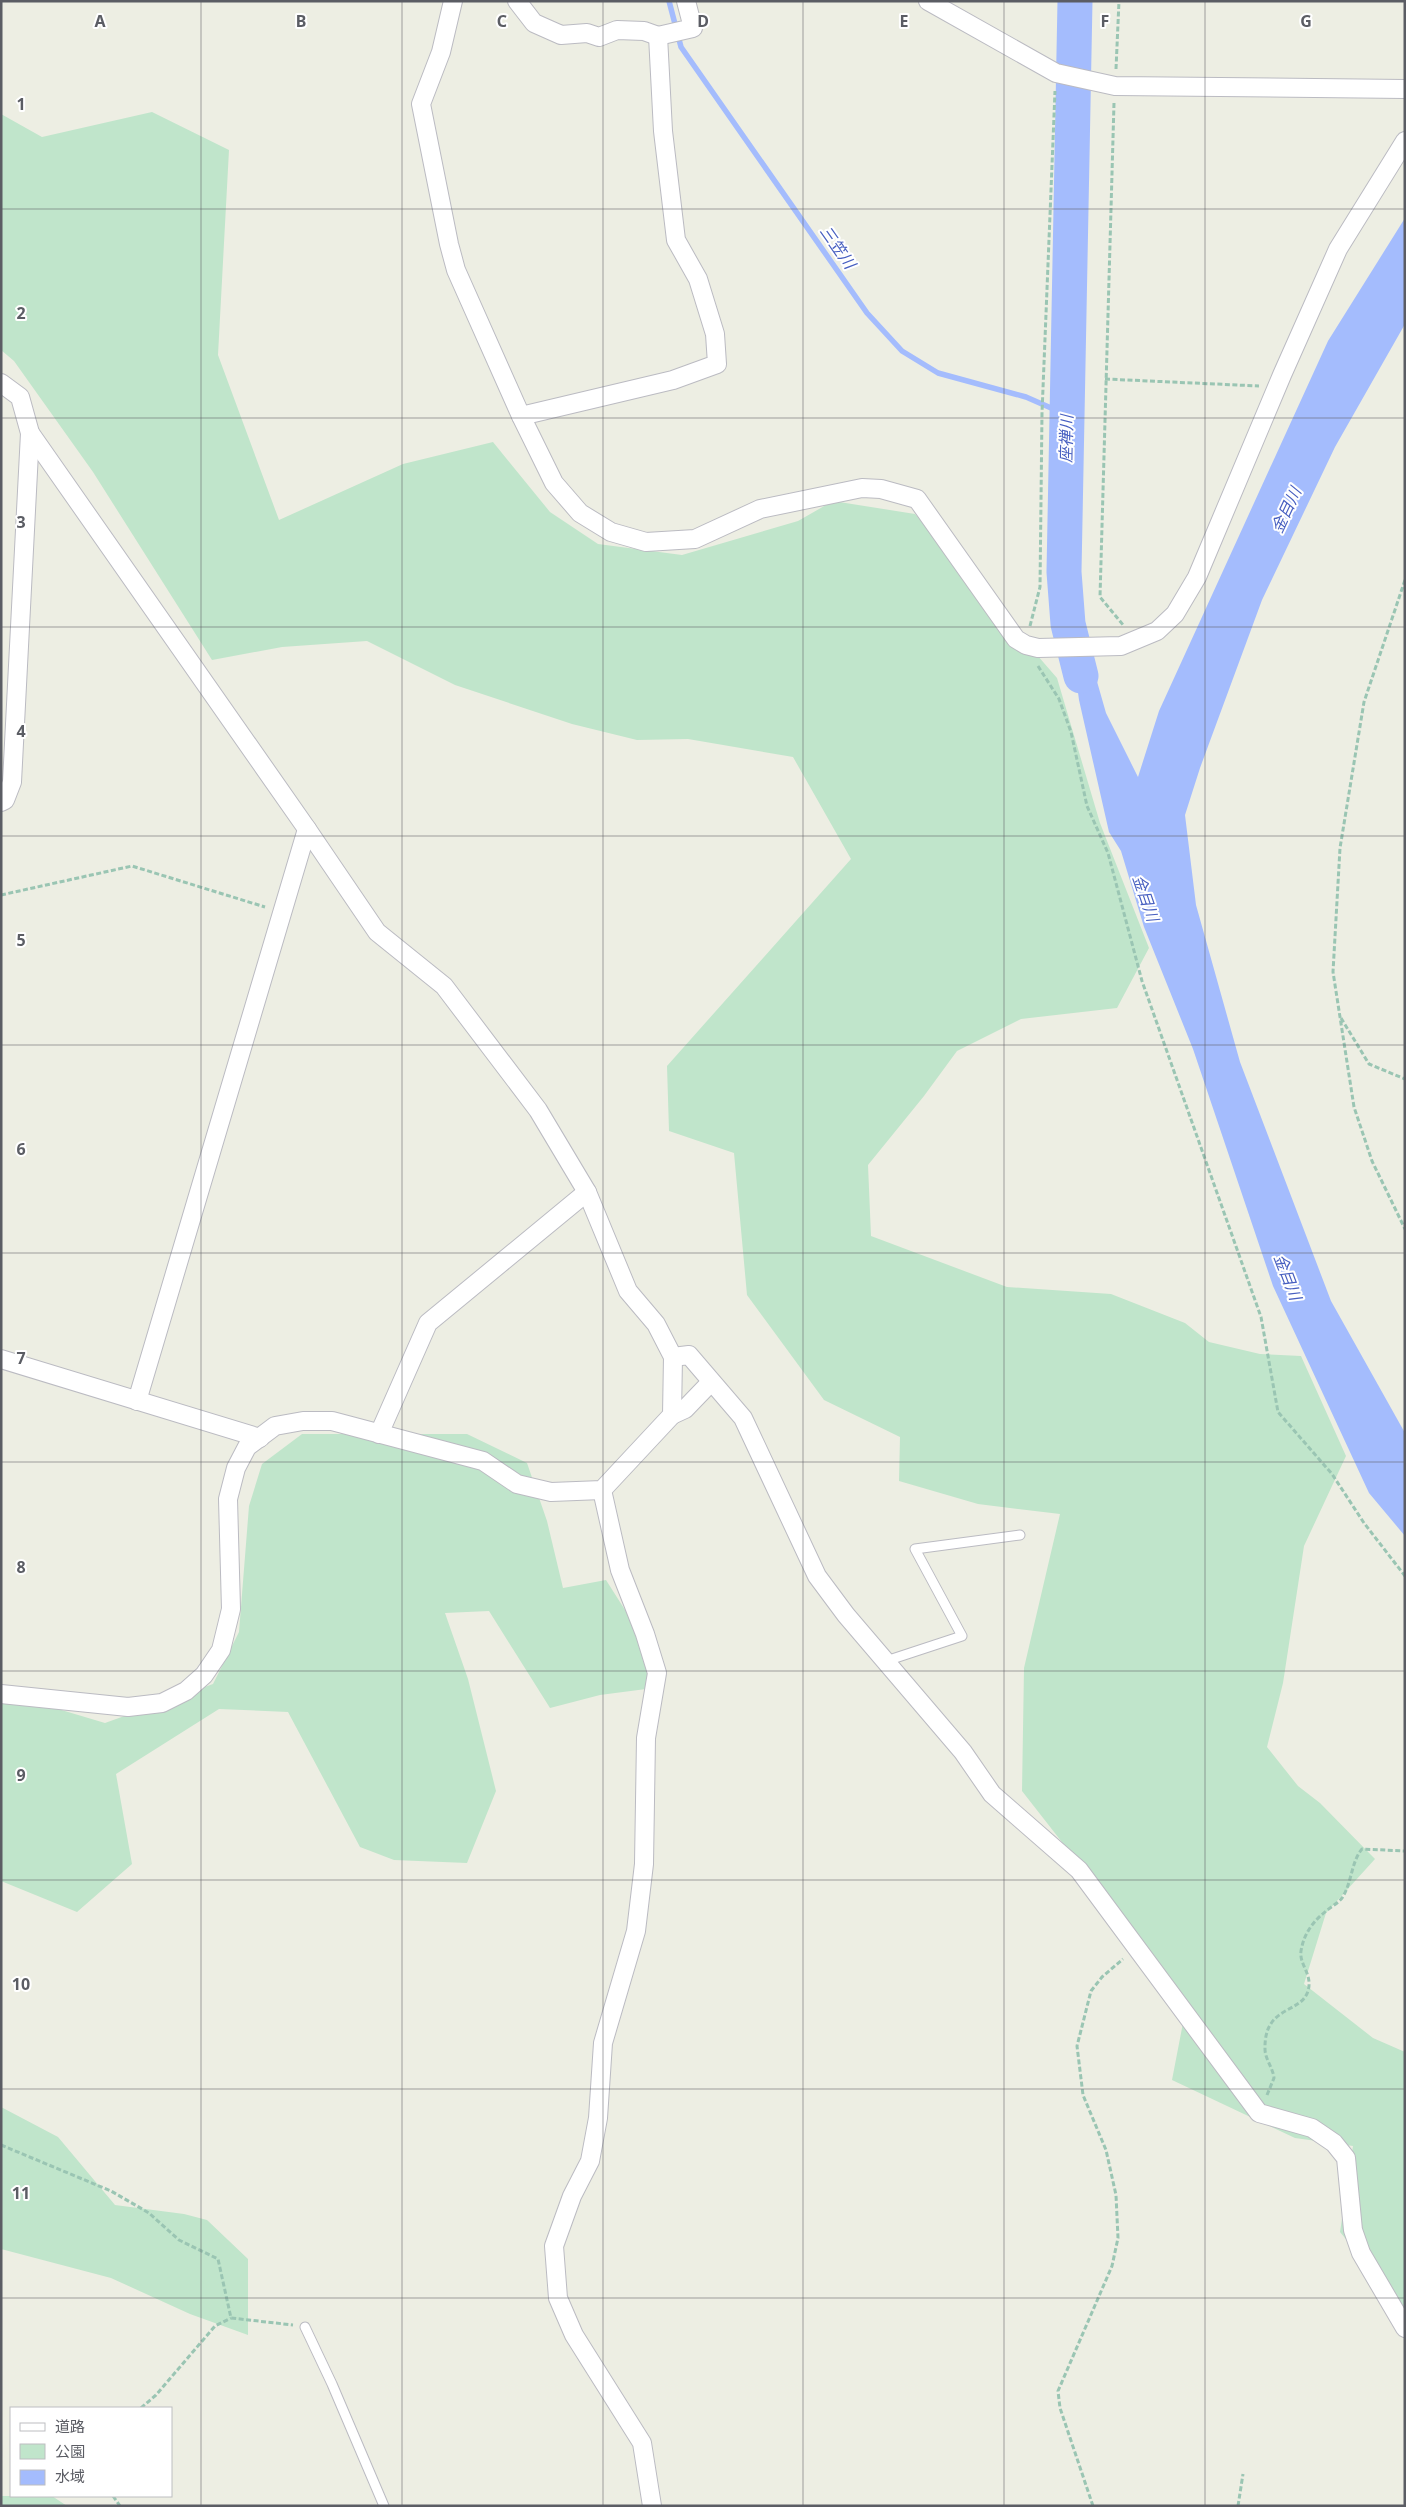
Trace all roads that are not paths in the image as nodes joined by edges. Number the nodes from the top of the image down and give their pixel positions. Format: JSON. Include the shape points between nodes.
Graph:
{"nodes":[{"id":1,"x":453,"y":1,"type":"edge"},
{"id":2,"x":517,"y":1,"type":"edge"},
{"id":3,"x":686,"y":1,"type":"edge"},
{"id":4,"x":928,"y":1,"type":"edge"},
{"id":5,"x":658,"y":36,"type":"junction"},
{"id":6,"x":1405,"y":89,"type":"edge"},
{"id":7,"x":1405,"y":141,"type":"edge"},
{"id":8,"x":1,"y":383,"type":"edge"},
{"id":9,"x":521,"y":416,"type":"junction"},
{"id":10,"x":30,"y":433,"type":"junction"},
{"id":11,"x":1,"y":802,"type":"edge"},
{"id":12,"x":308,"y":828,"type":"junction"},
{"id":13,"x":587,"y":1192,"type":"junction"},
{"id":14,"x":673,"y":1357,"type":"junction"},
{"id":15,"x":1,"y":1360,"type":"edge"},
{"id":16,"x":711,"y":1382,"type":"junction"},
{"id":17,"x":137,"y":1401,"type":"junction"},
{"id":18,"x":672,"y":1415,"type":"junction"},
{"id":19,"x":379,"y":1434,"type":"junction"},
{"id":20,"x":260,"y":1438,"type":"junction"},
{"id":21,"x":602,"y":1490,"type":"junction"},
{"id":22,"x":1020,"y":1535,"type":"dead end"},
{"id":23,"x":886,"y":1661,"type":"junction"},
{"id":24,"x":1,"y":1694,"type":"edge"},
{"id":25,"x":305,"y":2327,"type":"road end"},
{"id":26,"x":1405,"y":2328,"type":"edge"},
{"id":27,"x":384,"y":2506,"type":"edge"},
{"id":28,"x":652,"y":2506,"type":"edge"}],
"edges":[{"from":1,"to":9,"type":"street","via":[[442,52],[421,104],[456,270]]},
{"from":2,"to":5,"type":"street","via":[[534,23],[561,35],[587,33],[599,37],[617,30],[644,31]]},
{"from":3,"to":5,"type":"street","via":[[694,28]]},
{"from":4,"to":6,"type":"street","via":[[1056,73],[1115,86]]},
{"from":5,"to":9,"type":"street","via":[[663,131],[676,240],[698,279],[715,334],[717,364],[673,380]]},
{"from":7,"to":9,"type":"street","via":[[1338,249],[1197,577],[1175,614],[1157,630],[1128,643],[1032,646],[1016,639],[917,500],[881,489],[862,488],[760,509],[695,539],[646,542],[610,532],[580,513],[554,483]]},
{"from":8,"to":10,"type":"street","via":[[20,397]]},
{"from":10,"to":11,"type":"street","via":[[12,782],[5,800]]},
{"from":10,"to":12,"type":"street"},
{"from":12,"to":13,"type":"street","via":[[377,932],[444,986],[538,1110]]},
{"from":12,"to":17,"type":"street"},
{"from":13,"to":14,"type":"street","via":[[628,1291],[656,1324]]},
{"from":13,"to":19,"type":"street","via":[[428,1323]]},
{"from":14,"to":16,"type":"street","via":[[689,1356]]},
{"from":14,"to":18,"type":"street"},
{"from":15,"to":17,"type":"street"},
{"from":16,"to":18,"type":"street","via":[[686,1408]]},
{"from":16,"to":23,"type":"street","via":[[743,1418],[754,1438],[817,1576]]},
{"from":17,"to":20,"type":"street"},
{"from":18,"to":21,"type":"street"},
{"from":19,"to":20,"type":"street","via":[[332,1421],[303,1421],[275,1426]]},
{"from":19,"to":21,"type":"street","via":[[483,1461],[517,1484],[551,1492]]},
{"from":20,"to":24,"type":"street","via":[[247,1447],[228,1498],[231,1609],[221,1650],[204,1675],[186,1691],[162,1703],[128,1707]]},
{"from":21,"to":28,"type":"street","via":[[620,1570],[646,1634],[657,1673],[646,1738],[644,1864],[636,1931],[603,2044],[598,2118],[590,2161],[572,2196],[554,2246],[558,2298],[574,2335],[642,2443]]},
{"from":22,"to":23,"type":"lane","via":[[915,1549],[962,1636]]},
{"from":23,"to":26,"type":"street","via":[[963,1752],[992,1794],[1079,1870],[1259,2113],[1312,2128],[1334,2143],[1346,2158],[1353,2230],[1361,2253]]},
{"from":25,"to":27,"type":"lane"}]}
